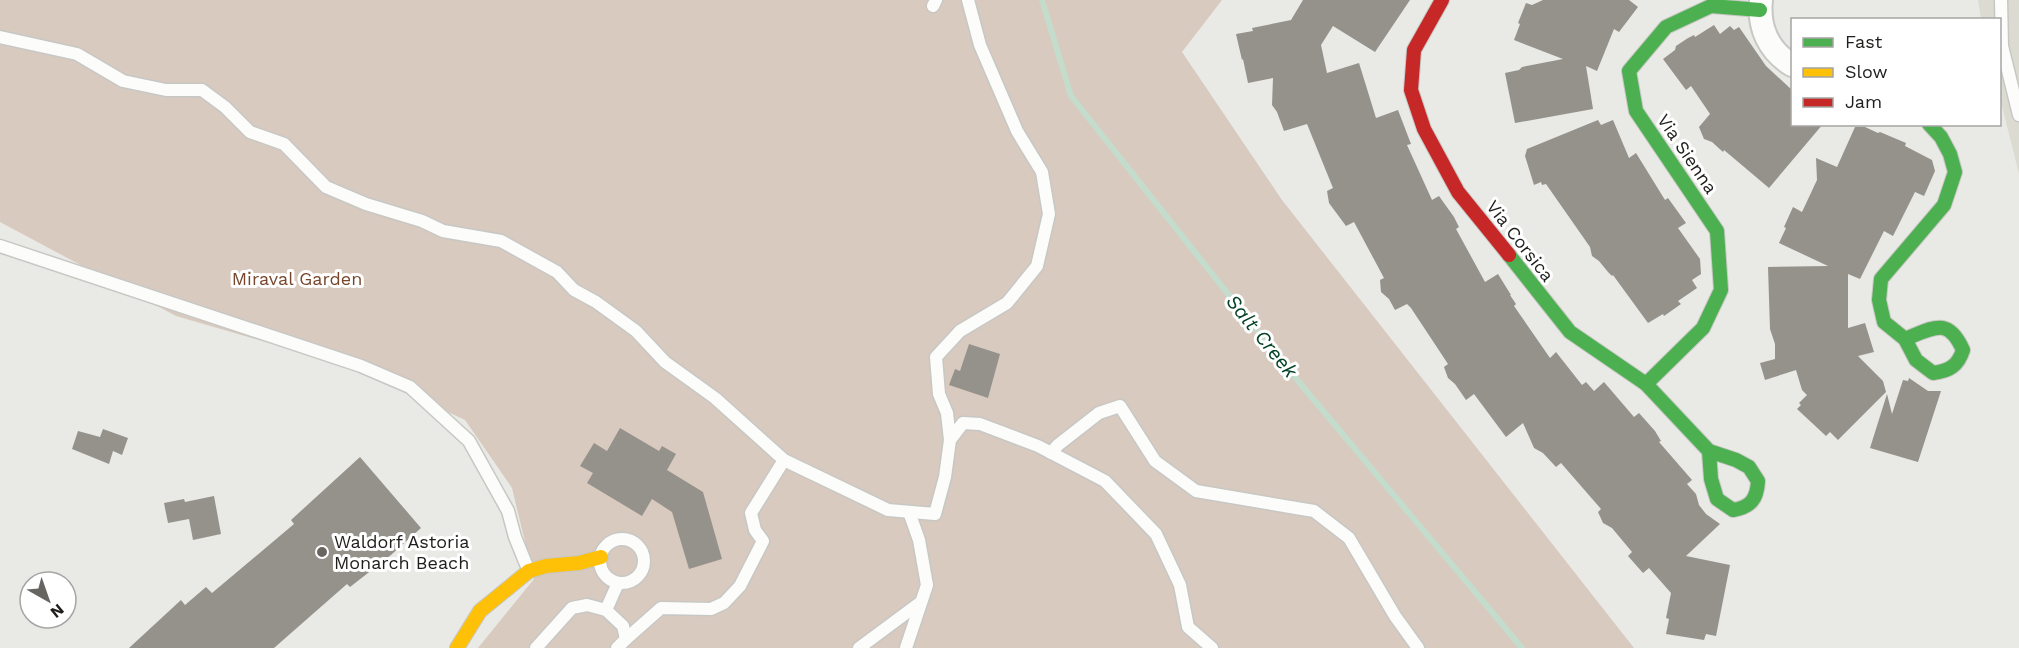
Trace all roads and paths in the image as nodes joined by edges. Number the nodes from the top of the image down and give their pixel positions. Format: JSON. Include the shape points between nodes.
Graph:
{"nodes":[{"id":1,"x":968,"y":0,"type":"edge"},
{"id":2,"x":1442,"y":0,"type":"edge"},
{"id":3,"x":2001,"y":0,"type":"edge"},
{"id":4,"x":1760,"y":5,"type":"edge"},
{"id":5,"x":0,"y":37,"type":"edge"},
{"id":6,"x":1791,"y":64,"type":"edge"},
{"id":7,"x":2019,"y":115,"type":"edge"},
{"id":8,"x":1931,"y":126,"type":"edge"},
{"id":9,"x":0,"y":246,"type":"edge"},
{"id":10,"x":1905,"y":339,"type":"dead end"},
{"id":11,"x":1646,"y":384,"type":"junction"},
{"id":12,"x":950,"y":440,"type":"junction"},
{"id":13,"x":1709,"y":452,"type":"junction"},
{"id":14,"x":1051,"y":453,"type":"junction"},
{"id":15,"x":784,"y":460,"type":"junction"},
{"id":16,"x":909,"y":512,"type":"junction"},
{"id":17,"x":601,"y":556,"type":"junction"},
{"id":18,"x":529,"y":572,"type":"junction"},
{"id":19,"x":618,"y":583,"type":"junction"},
{"id":20,"x":921,"y":602,"type":"junction"},
{"id":21,"x":606,"y":610,"type":"junction"},
{"id":22,"x":626,"y":639,"type":"junction"},
{"id":23,"x":457,"y":648,"type":"edge"},
{"id":24,"x":536,"y":648,"type":"edge"},
{"id":25,"x":617,"y":648,"type":"edge"},
{"id":26,"x":859,"y":648,"type":"edge"},
{"id":27,"x":906,"y":648,"type":"edge"},
{"id":28,"x":1212,"y":648,"type":"edge"},
{"id":29,"x":1418,"y":648,"type":"edge"}],
"edges":[{"from":1,"to":12,"type":"lane","via":[[980,45],[1017,130],[1042,172],[1049,214],[1037,266],[1007,303],[960,331],[936,357],[939,394],[947,413]]},
{"from":2,"to":11,"type":"street","name":"Via Corsica","via":[[1414,50],[1412,90],[1424,129],[1458,192],[1570,332]]},
{"from":3,"to":7,"type":"lane","via":[[2002,46]]},
{"from":4,"to":6,"type":"street","via":[[1766,41]]},
{"from":4,"to":11,"type":"street","name":"Via Sienna","via":[[1710,6],[1666,27],[1629,71],[1636,111],[1717,231],[1720,290],[1703,328]]},
{"from":5,"to":15,"type":"lane","via":[[77,54],[123,81],[166,90],[202,90],[225,106],[250,132],[284,144],[326,187],[443,231],[501,241],[557,272],[574,290],[636,331],[665,362],[715,398]]},
{"from":8,"to":10,"type":"street","via":[[1950,153],[1955,172],[1944,206],[1881,279],[1879,300],[1884,322]]},
{"from":9,"to":18,"type":"lane","via":[[361,366],[410,387],[469,441],[508,512]]},
{"from":11,"to":13,"type":"street","name":"Via Corsica"},
{"from":12,"to":14,"type":"lane","via":[[963,423],[980,424]]},
{"from":12,"to":16,"type":"lane","via":[[935,514]]},
{"from":13,"to":13,"type":"street","name":"Via Corsica","via":[[1717,499],[1733,510],[1747,508],[1757,496],[1758,481],[1749,467]]},
{"from":14,"to":28,"type":"lane","via":[[1106,481],[1156,534],[1180,585],[1188,627]]},
{"from":14,"to":29,"type":"lane","via":[[1099,413],[1120,406],[1155,461],[1196,490],[1314,511],[1349,538]]},
{"from":15,"to":16,"type":"lane","via":[[888,510]]},
{"from":15,"to":22,"type":"lane","via":[[751,513],[763,541],[740,586],[724,603],[711,609],[661,608]]},
{"from":16,"to":20,"type":"lane","via":[[919,540],[927,585]]},
{"from":17,"to":18,"type":"street"},
{"from":17,"to":19,"type":"lane","via":[[604,573]]},
{"from":17,"to":19,"type":"lane","via":[[618,539],[627,539],[641,549],[641,573],[635,580]]},
{"from":18,"to":23,"type":"street","via":[[480,611]]},
{"from":19,"to":21,"type":"lane"},
{"from":20,"to":26,"type":"lane"},
{"from":20,"to":27,"type":"lane"},
{"from":21,"to":22,"type":"lane","via":[[622,626]]},
{"from":21,"to":24,"type":"lane","via":[[587,605],[572,608]]},
{"from":22,"to":25,"type":"lane"}]}
